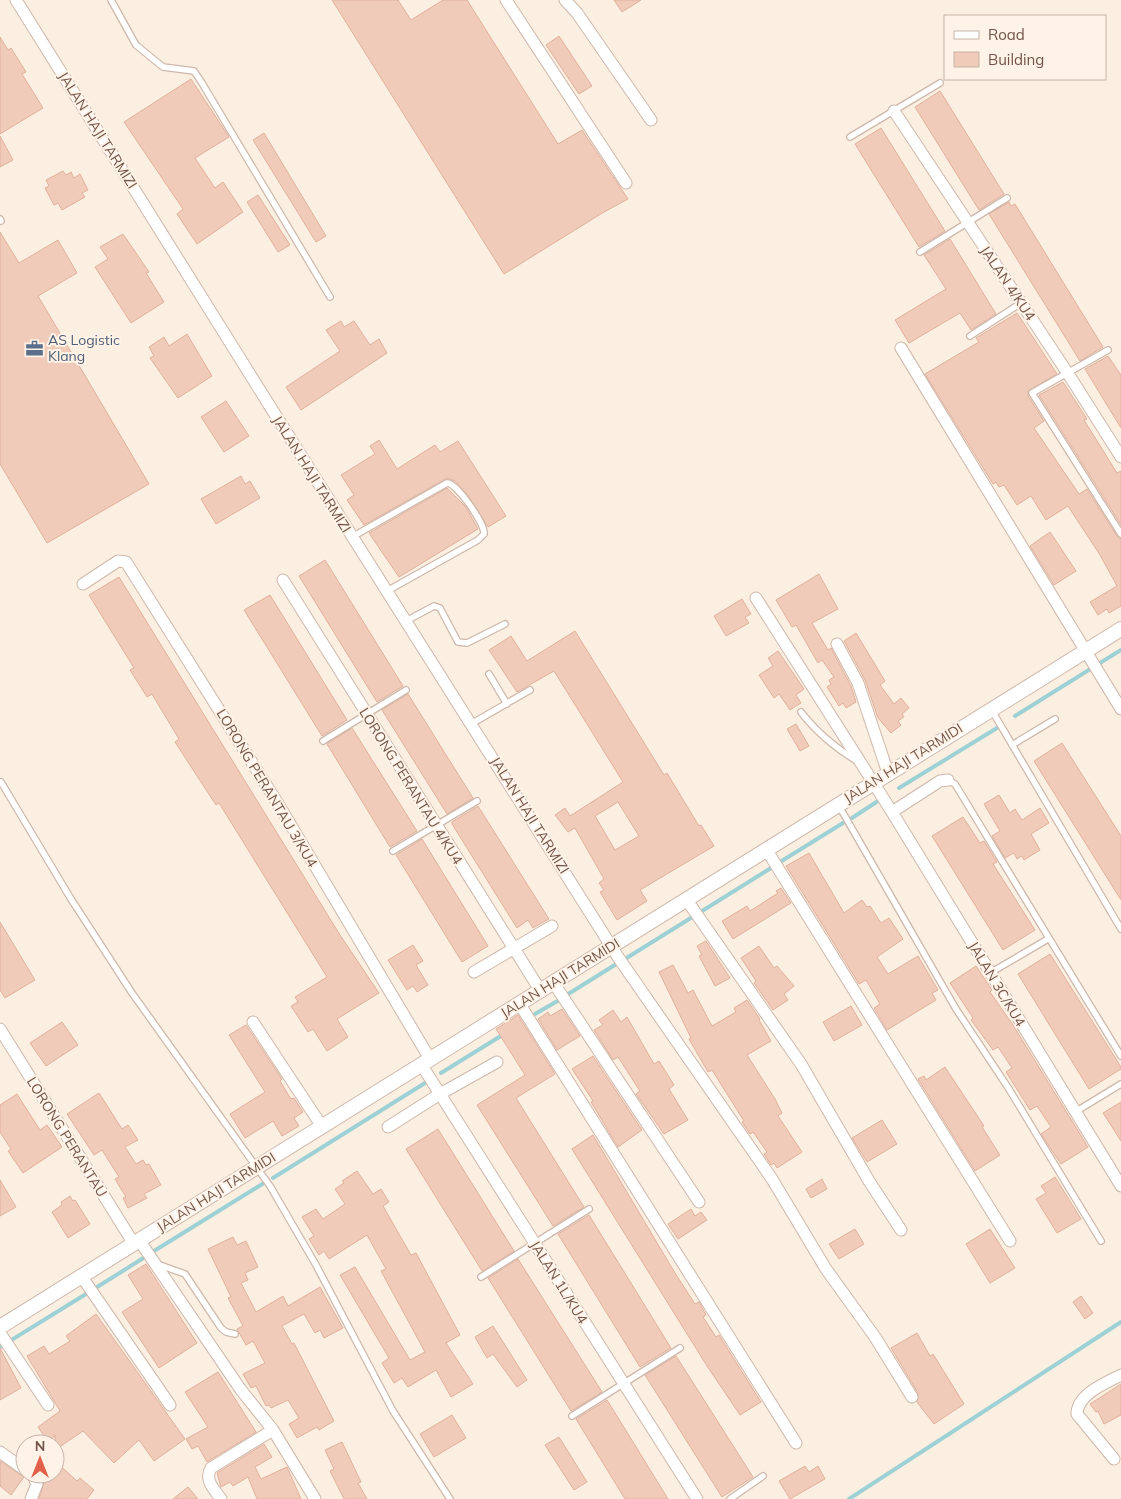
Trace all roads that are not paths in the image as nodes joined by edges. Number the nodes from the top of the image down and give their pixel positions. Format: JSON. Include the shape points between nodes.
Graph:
{"nodes":[{"id":1,"x":16,"y":0,"type":"edge"},
{"id":2,"x":111,"y":0,"type":"edge"},
{"id":3,"x":506,"y":0,"type":"edge"},
{"id":4,"x":565,"y":0,"type":"edge"},
{"id":5,"x":940,"y":83,"type":"dead end"},
{"id":6,"x":894,"y":111,"type":"junction"},
{"id":7,"x":651,"y":120,"type":"dead end"},
{"id":8,"x":850,"y":137,"type":"dead end"},
{"id":9,"x":626,"y":183,"type":"dead end"},
{"id":10,"x":1007,"y":198,"type":"dead end"},
{"id":11,"x":968,"y":223,"type":"junction"},
{"id":12,"x":920,"y":252,"type":"dead end"},
{"id":13,"x":330,"y":296,"type":"dead end"},
{"id":14,"x":1021,"y":303,"type":"junction"},
{"id":15,"x":970,"y":336,"type":"dead end"},
{"id":16,"x":901,"y":348,"type":"dead end"},
{"id":17,"x":1108,"y":350,"type":"dead end"},
{"id":18,"x":1068,"y":372,"type":"junction"},
{"id":19,"x":1121,"y":456,"type":"edge"},
{"id":20,"x":1121,"y":534,"type":"edge"},
{"id":21,"x":352,"y":537,"type":"junction"},
{"id":22,"x":283,"y":580,"type":"dead end"},
{"id":23,"x":83,"y":584,"type":"dead end"},
{"id":24,"x":387,"y":591,"type":"junction"},
{"id":25,"x":756,"y":598,"type":"dead end"},
{"id":26,"x":406,"y":621,"type":"junction"},
{"id":27,"x":505,"y":624,"type":"dead end"},
{"id":28,"x":1121,"y":629,"type":"edge"},
{"id":29,"x":837,"y":644,"type":"dead end"},
{"id":30,"x":1092,"y":661,"type":"junction"},
{"id":31,"x":489,"y":674,"type":"dead end"},
{"id":32,"x":406,"y":690,"type":"dead end"},
{"id":33,"x":530,"y":690,"type":"dead end"},
{"id":34,"x":506,"y":704,"type":"junction"},
{"id":35,"x":990,"y":709,"type":"junction"},
{"id":36,"x":1121,"y":709,"type":"edge"},
{"id":37,"x":801,"y":712,"type":"dead end"},
{"id":38,"x":366,"y":714,"type":"junction"},
{"id":39,"x":1055,"y":719,"type":"dead end"},
{"id":40,"x":471,"y":724,"type":"junction"},
{"id":41,"x":323,"y":741,"type":"dead end"},
{"id":42,"x":1012,"y":745,"type":"junction"},
{"id":43,"x":860,"y":763,"type":"junction"},
{"id":44,"x":888,"y":773,"type":"junction"},
{"id":45,"x":948,"y":780,"type":"joint"},
{"id":46,"x":1,"y":782,"type":"dead end"},
{"id":47,"x":872,"y":783,"type":"junction"},
{"id":48,"x":477,"y":800,"type":"dead end"},
{"id":49,"x":838,"y":804,"type":"junction"},
{"id":50,"x":892,"y":812,"type":"junction"},
{"id":51,"x":435,"y":825,"type":"junction"},
{"id":52,"x":766,"y":849,"type":"junction"},
{"id":53,"x":393,"y":851,"type":"dead end"},
{"id":54,"x":690,"y":904,"type":"junction"},
{"id":55,"x":552,"y":926,"type":"dead end"},
{"id":56,"x":1121,"y":929,"type":"edge"},
{"id":57,"x":1048,"y":939,"type":"junction"},
{"id":58,"x":612,"y":945,"type":"junction"},
{"id":59,"x":513,"y":951,"type":"junction"},
{"id":60,"x":474,"y":972,"type":"dead end"},
{"id":61,"x":990,"y":973,"type":"junction"},
{"id":62,"x":553,"y":982,"type":"junction"},
{"id":63,"x":540,"y":990,"type":"junction"},
{"id":64,"x":519,"y":1003,"type":"junction"},
{"id":65,"x":253,"y":1022,"type":"dead end"},
{"id":66,"x":0,"y":1029,"type":"edge"},
{"id":67,"x":1121,"y":1056,"type":"edge"},
{"id":68,"x":426,"y":1062,"type":"junction"},
{"id":69,"x":498,"y":1062,"type":"dead end"},
{"id":70,"x":1121,"y":1084,"type":"edge"},
{"id":71,"x":440,"y":1094,"type":"junction"},
{"id":72,"x":1075,"y":1112,"type":"junction"},
{"id":73,"x":321,"y":1126,"type":"junction"},
{"id":74,"x":388,"y":1127,"type":"dead end"},
{"id":75,"x":257,"y":1167,"type":"junction"},
{"id":76,"x":1121,"y":1186,"type":"edge"},
{"id":77,"x":699,"y":1202,"type":"dead end"},
{"id":78,"x":589,"y":1208,"type":"dead end"},
{"id":79,"x":901,"y":1230,"type":"dead end"},
{"id":80,"x":1010,"y":1241,"type":"dead end"},
{"id":81,"x":1101,"y":1241,"type":"dead end"},
{"id":82,"x":534,"y":1243,"type":"junction"},
{"id":83,"x":139,"y":1244,"type":"junction"},
{"id":84,"x":154,"y":1263,"type":"junction"},
{"id":85,"x":82,"y":1277,"type":"junction"},
{"id":86,"x":481,"y":1277,"type":"dead end"},
{"id":87,"x":1,"y":1333,"type":"edge"},
{"id":88,"x":235,"y":1334,"type":"dead end"},
{"id":89,"x":680,"y":1348,"type":"dead end"},
{"id":90,"x":1121,"y":1375,"type":"edge"},
{"id":91,"x":624,"y":1383,"type":"junction"},
{"id":92,"x":912,"y":1397,"type":"dead end"},
{"id":93,"x":48,"y":1405,"type":"dead end"},
{"id":94,"x":170,"y":1405,"type":"dead end"},
{"id":95,"x":572,"y":1416,"type":"dead end"},
{"id":96,"x":273,"y":1430,"type":"junction"},
{"id":97,"x":796,"y":1443,"type":"dead end"},
{"id":98,"x":0,"y":1452,"type":"edge"},
{"id":99,"x":1114,"y":1459,"type":"dead end"},
{"id":100,"x":15,"y":1463,"type":"edge"},
{"id":101,"x":762,"y":1476,"type":"dead end"},
{"id":102,"x":37,"y":1484,"type":"edge"},
{"id":103,"x":31,"y":1499,"type":"edge"},
{"id":104,"x":222,"y":1499,"type":"edge"},
{"id":105,"x":315,"y":1499,"type":"edge"},
{"id":106,"x":450,"y":1499,"type":"edge"},
{"id":107,"x":697,"y":1499,"type":"edge"},
{"id":108,"x":730,"y":1499,"type":"edge"}],
"edges":[{"from":1,"to":21,"type":"street","name":"JALAN HAJI TARMIZI"},
{"from":2,"to":13,"type":"lane","via":[[136,44],[164,67],[194,71]]},
{"from":3,"to":9,"type":"street"},
{"from":4,"to":7,"type":"street"},
{"from":5,"to":6,"type":"lane"},
{"from":6,"to":8,"type":"lane"},
{"from":6,"to":11,"type":"street","name":"JALAN 4/KU4"},
{"from":10,"to":11,"type":"lane"},
{"from":11,"to":12,"type":"lane"},
{"from":11,"to":14,"type":"street","name":"JALAN 4/KU4"},
{"from":14,"to":15,"type":"lane"},
{"from":14,"to":18,"type":"street","name":"JALAN 4/KU4"},
{"from":16,"to":30,"type":"street"},
{"from":17,"to":18,"type":"lane"},
{"from":18,"to":19,"type":"street","name":"JALAN 4/KU4"},
{"from":18,"to":20,"type":"lane","via":[[1032,393]]},
{"from":21,"to":24,"type":"street","name":"JALAN HAJI TARMIZI"},
{"from":21,"to":24,"type":"lane","via":[[446,483],[456,487],[482,525],[484,534],[478,540]]},
{"from":22,"to":38,"type":"street","name":"LORONG PERANTAU 4/KU4"},
{"from":23,"to":68,"type":"street","name":"LORONG PERANTAU 3/KU4","via":[[118,561],[126,562],[264,782]]},
{"from":24,"to":26,"type":"street","name":"JALAN HAJI TARMIZI"},
{"from":25,"to":43,"type":"street","name":"JALAN 3C/KU4"},
{"from":26,"to":27,"type":"lane","via":[[434,606],[440,608],[458,642],[467,644]]},
{"from":26,"to":40,"type":"street","name":"JALAN HAJI TARMIZI"},
{"from":28,"to":30,"type":"street","name":"JALAN HAJI TARMIDI"},
{"from":29,"to":44,"type":"street","via":[[858,683]]},
{"from":30,"to":35,"type":"street","name":"JALAN HAJI TARMIDI"},
{"from":30,"to":36,"type":"street"},
{"from":31,"to":34,"type":"lane"},
{"from":32,"to":38,"type":"lane"},
{"from":33,"to":34,"type":"lane"},
{"from":34,"to":40,"type":"lane"},
{"from":35,"to":42,"type":"lane"},
{"from":35,"to":44,"type":"street","name":"JALAN HAJI TARMIDI"},
{"from":37,"to":43,"type":"lane","via":[[815,730],[838,750]]},
{"from":38,"to":41,"type":"lane"},
{"from":38,"to":51,"type":"street","name":"LORONG PERANTAU 4/KU4"},
{"from":39,"to":42,"type":"lane"},
{"from":40,"to":58,"type":"street","name":"JALAN HAJI TARMIZI"},
{"from":42,"to":56,"type":"lane"},
{"from":43,"to":47,"type":"street","name":"JALAN 3C/KU4"},
{"from":44,"to":47,"type":"street","name":"JALAN HAJI TARMIDI"},
{"from":45,"to":50,"type":"street","via":[[940,780]]},
{"from":45,"to":57,"type":"lane","via":[[955,784]]},
{"from":46,"to":75,"type":"lane","via":[[132,993]]},
{"from":47,"to":49,"type":"street","name":"JALAN HAJI TARMIDI"},
{"from":47,"to":50,"type":"street","name":"JALAN 3C/KU4"},
{"from":48,"to":51,"type":"lane"},
{"from":49,"to":52,"type":"street","name":"JALAN HAJI TARMIDI"},
{"from":49,"to":81,"type":"lane","via":[[956,1008]]},
{"from":50,"to":61,"type":"street","name":"JALAN 3C/KU4"},
{"from":51,"to":53,"type":"lane"},
{"from":51,"to":59,"type":"street","name":"LORONG PERANTAU 4/KU4"},
{"from":52,"to":54,"type":"street","name":"JALAN HAJI TARMIDI"},
{"from":52,"to":80,"type":"street"},
{"from":54,"to":58,"type":"street","name":"JALAN HAJI TARMIDI"},
{"from":54,"to":79,"type":"street","via":[[801,1064]]},
{"from":55,"to":59,"type":"street"},
{"from":57,"to":61,"type":"lane"},
{"from":57,"to":67,"type":"lane"},
{"from":58,"to":62,"type":"street","name":"JALAN HAJI TARMIDI"},
{"from":58,"to":92,"type":"street","name":"JALAN HAJI TARMIZI","via":[[772,1179],[826,1269],[875,1337]]},
{"from":59,"to":60,"type":"street"},
{"from":59,"to":63,"type":"street","name":"LORONG PERANTAU 4/KU4"},
{"from":61,"to":72,"type":"street","name":"JALAN 3C/KU4"},
{"from":62,"to":63,"type":"street","name":"JALAN HAJI TARMIDI"},
{"from":62,"to":77,"type":"street"},
{"from":63,"to":64,"type":"street","name":"JALAN HAJI TARMIDI"},
{"from":64,"to":68,"type":"street","name":"JALAN HAJI TARMIDI"},
{"from":64,"to":97,"type":"street"},
{"from":65,"to":73,"type":"street"},
{"from":66,"to":83,"type":"street","name":"LORONG PERANTAU"},
{"from":68,"to":71,"type":"street","name":"JALAN 1L/KU4"},
{"from":68,"to":73,"type":"street","name":"JALAN HAJI TARMIDI"},
{"from":69,"to":71,"type":"street"},
{"from":70,"to":72,"type":"lane"},
{"from":71,"to":74,"type":"street"},
{"from":71,"to":82,"type":"street","name":"JALAN 1L/KU4"},
{"from":72,"to":76,"type":"street","name":"JALAN 3C/KU4"},
{"from":73,"to":75,"type":"street","name":"JALAN HAJI TARMIDI"},
{"from":75,"to":83,"type":"street","name":"JALAN HAJI TARMIDI"},
{"from":75,"to":106,"type":"lane","via":[[316,1265],[393,1411]]},
{"from":78,"to":82,"type":"lane"},
{"from":82,"to":86,"type":"lane"},
{"from":82,"to":91,"type":"street","name":"JALAN 1L/KU4"},
{"from":83,"to":84,"type":"street","name":"LORONG PERANTAU"},
{"from":83,"to":85,"type":"street","name":"JALAN HAJI TARMIDI"},
{"from":84,"to":88,"type":"lane","via":[[185,1274],[221,1328]]},
{"from":84,"to":96,"type":"street","name":"LORONG PERANTAU","via":[[241,1390]]},
{"from":85,"to":87,"type":"street","name":"JALAN HAJI TARMIDI"},
{"from":85,"to":94,"type":"street"},
{"from":87,"to":93,"type":"street"},
{"from":89,"to":91,"type":"lane"},
{"from":90,"to":99,"type":"street","via":[[1082,1399],[1077,1408],[1077,1414]]},
{"from":91,"to":95,"type":"lane"},
{"from":91,"to":107,"type":"street","name":"JALAN 1L/KU4"},
{"from":96,"to":104,"type":"street","via":[[211,1468],[208,1479]]},
{"from":96,"to":105,"type":"street","name":"LORONG PERANTAU"},
{"from":98,"to":100,"type":"street"},
{"from":101,"to":108,"type":"lane"},
{"from":102,"to":103,"type":"street"}]}
